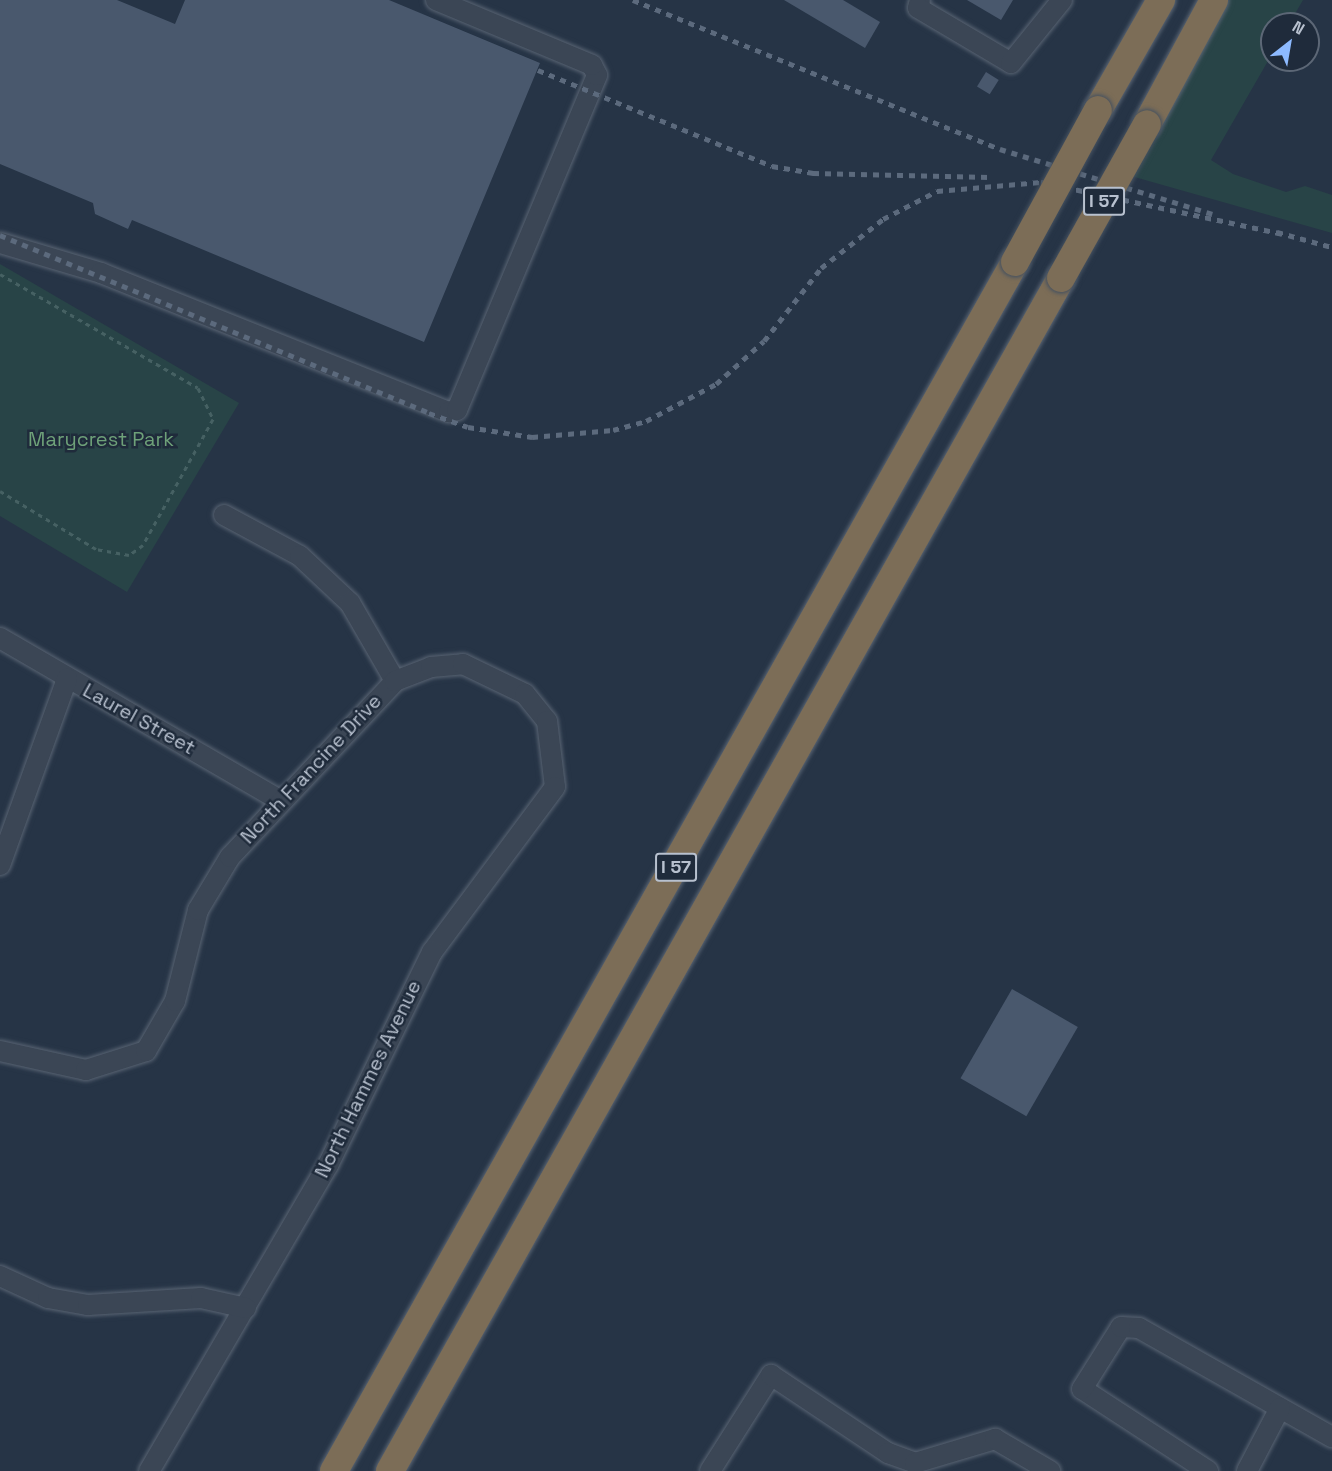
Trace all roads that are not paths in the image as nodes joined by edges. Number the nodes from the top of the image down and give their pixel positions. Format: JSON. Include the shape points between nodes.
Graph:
{"nodes":[{"id":1,"x":435,"y":0,"type":"edge"},
{"id":2,"x":920,"y":0,"type":"edge"},
{"id":3,"x":1062,"y":0,"type":"edge"},
{"id":4,"x":1161,"y":0,"type":"edge"},
{"id":5,"x":1214,"y":0,"type":"edge"},
{"id":6,"x":0,"y":243,"type":"edge"},
{"id":7,"x":224,"y":515,"type":"dead end"},
{"id":8,"x":0,"y":639,"type":"edge"},
{"id":9,"x":67,"y":679,"type":"junction"},
{"id":10,"x":395,"y":681,"type":"junction"},
{"id":11,"x":525,"y":694,"type":"joint"},
{"id":12,"x":278,"y":799,"type":"junction"},
{"id":13,"x":0,"y":865,"type":"edge"},
{"id":14,"x":0,"y":1051,"type":"edge"},
{"id":15,"x":0,"y":1276,"type":"edge"},
{"id":16,"x":246,"y":1308,"type":"junction"},
{"id":17,"x":1280,"y":1408,"type":"junction"},
{"id":18,"x":1332,"y":1437,"type":"edge"},
{"id":19,"x":149,"y":1471,"type":"edge"},
{"id":20,"x":334,"y":1471,"type":"edge"},
{"id":21,"x":390,"y":1471,"type":"edge"},
{"id":22,"x":710,"y":1471,"type":"edge"},
{"id":23,"x":1050,"y":1471,"type":"edge"},
{"id":24,"x":1208,"y":1471,"type":"edge"},
{"id":25,"x":1247,"y":1471,"type":"edge"}],
"edges":[{"from":1,"to":6,"type":"street","via":[[592,65],[597,75],[457,410],[448,412],[101,273]]},
{"from":2,"to":3,"type":"street","via":[[918,8],[1011,63]]},
{"from":4,"to":20,"type":"highway","number":"I 57","bridge":true},
{"from":5,"to":21,"type":"highway","number":"I 57","bridge":true},
{"from":7,"to":10,"type":"street","via":[[300,556],[350,603]]},
{"from":8,"to":9,"type":"street","name":"Laurel Street"},
{"from":9,"to":12,"type":"street","name":"Laurel Street"},
{"from":9,"to":13,"type":"street"},
{"from":10,"to":11,"type":"street","name":"North Francine Drive","via":[[431,667],[463,664]]},
{"from":10,"to":12,"type":"street","name":"North Francine Drive"},
{"from":11,"to":16,"type":"street","name":"North Hammes Avenue","via":[[547,721],[555,787],[432,952],[328,1165]]},
{"from":12,"to":14,"type":"street","name":"North Francine Drive","via":[[230,857],[198,910],[175,1000],[146,1051],[86,1070]]},
{"from":15,"to":16,"type":"street","via":[[48,1298],[88,1305],[201,1298]]},
{"from":16,"to":19,"type":"street","name":"North Hammes Avenue"},
{"from":17,"to":18,"type":"street"},
{"from":17,"to":24,"type":"street","via":[[1139,1328],[1121,1327],[1082,1389]]},
{"from":17,"to":25,"type":"street"},
{"from":22,"to":23,"type":"street","via":[[771,1375],[888,1453],[915,1463],[995,1438]]}]}
